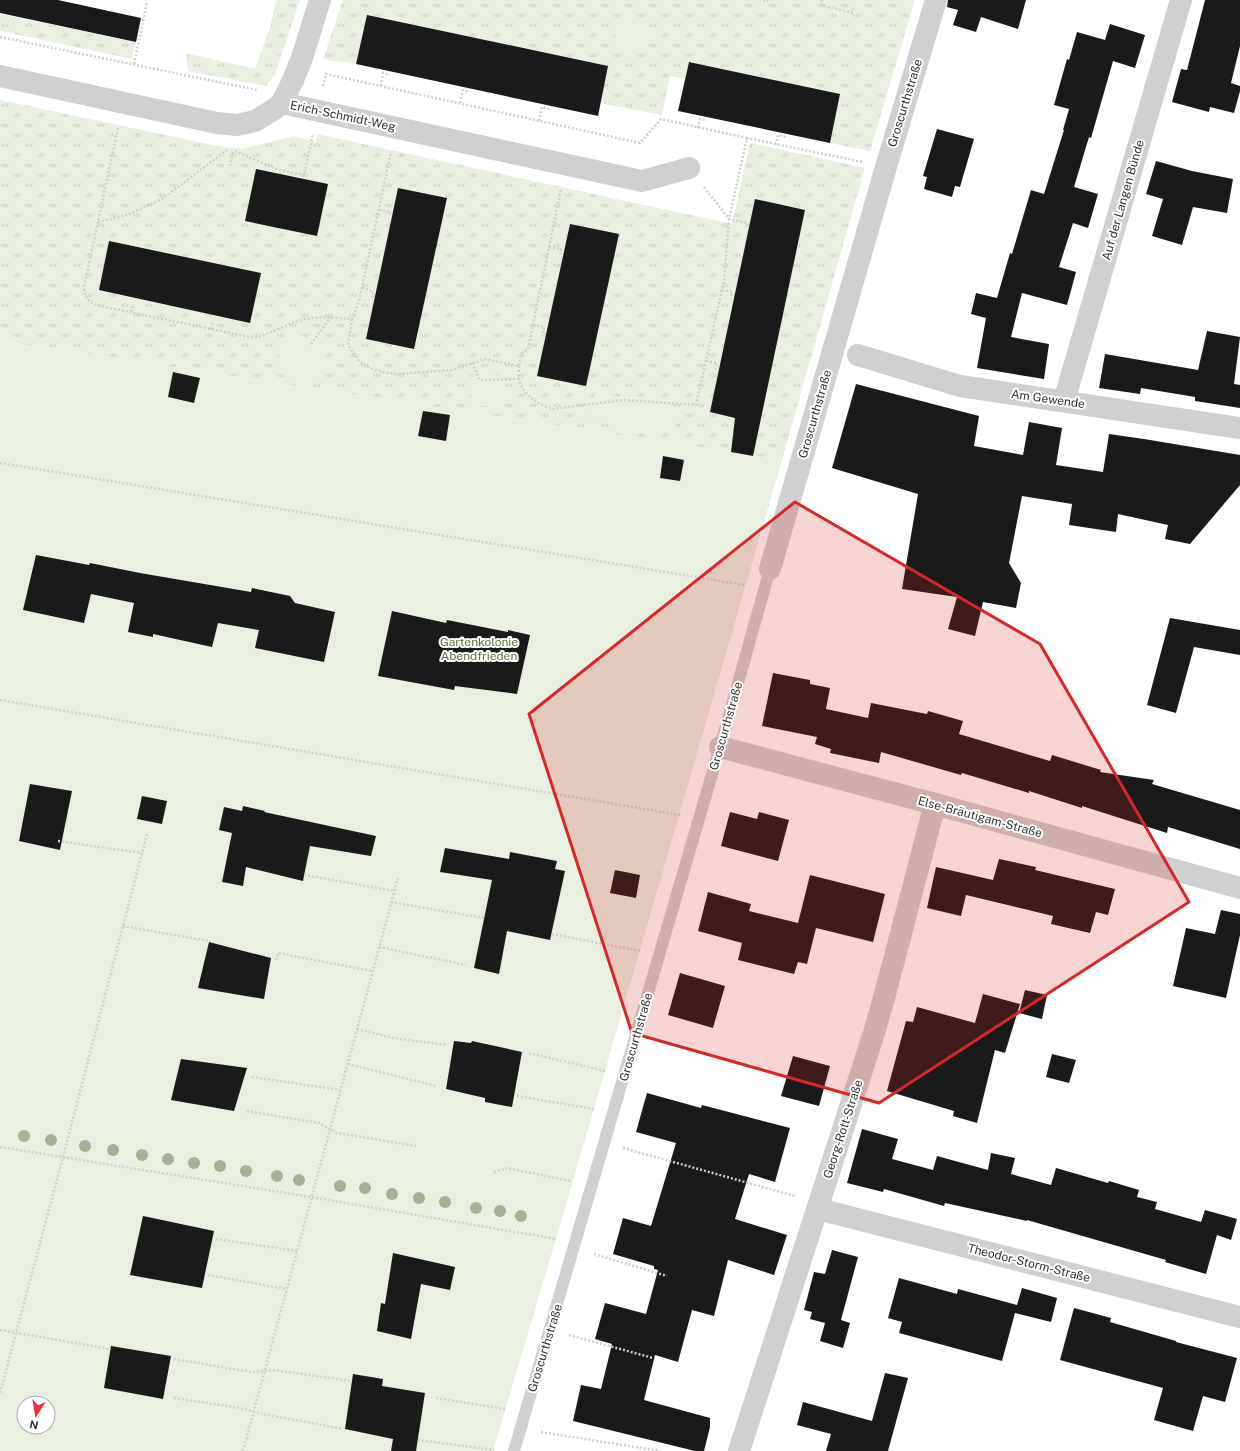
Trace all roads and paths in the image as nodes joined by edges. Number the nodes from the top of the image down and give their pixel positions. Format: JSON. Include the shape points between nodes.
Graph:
{"nodes":[{"id":1,"x":320,"y":0,"type":"edge"},
{"id":2,"x":763,"y":0,"type":"edge"},
{"id":3,"x":822,"y":0,"type":"edge"},
{"id":4,"x":936,"y":0,"type":"edge"},
{"id":5,"x":1181,"y":0,"type":"edge"},
{"id":6,"x":768,"y":1,"type":"edge"},
{"id":7,"x":147,"y":2,"type":"dead end"},
{"id":8,"x":853,"y":9,"type":"dead end"},
{"id":9,"x":0,"y":37,"type":"edge"},
{"id":10,"x":134,"y":64,"type":"junction"},
{"id":11,"x":390,"y":75,"type":"dead end"},
{"id":12,"x":0,"y":76,"type":"edge"},
{"id":13,"x":381,"y":86,"type":"dead end"},
{"id":14,"x":469,"y":92,"type":"dead end"},
{"id":15,"x":124,"y":103,"type":"junction"},
{"id":16,"x":282,"y":103,"type":"junction"},
{"id":17,"x":460,"y":103,"type":"dead end"},
{"id":18,"x":549,"y":109,"type":"dead end"},
{"id":19,"x":707,"y":120,"type":"dead end"},
{"id":20,"x":539,"y":121,"type":"dead end"},
{"id":21,"x":396,"y":128,"type":"junction"},
{"id":22,"x":698,"y":128,"type":"dead end"},
{"id":23,"x":787,"y":137,"type":"dead end"},
{"id":24,"x":776,"y":145,"type":"junction"},
{"id":25,"x":566,"y":165,"type":"junction"},
{"id":26,"x":230,"y":166,"type":"dead end"},
{"id":27,"x":886,"y":167,"type":"junction"},
{"id":28,"x":689,"y":168,"type":"joint"},
{"id":29,"x":379,"y":210,"type":"junction"},
{"id":30,"x":389,"y":217,"type":"dead end"},
{"id":31,"x":730,"y":219,"type":"junction"},
{"id":32,"x":98,"y":222,"type":"junction"},
{"id":33,"x":746,"y":228,"type":"dead end"},
{"id":34,"x":549,"y":247,"type":"junction"},
{"id":35,"x":560,"y":254,"type":"dead end"},
{"id":36,"x":362,"y":288,"type":"junction"},
{"id":37,"x":722,"y":290,"type":"junction"},
{"id":38,"x":372,"y":297,"type":"dead end"},
{"id":39,"x":730,"y":298,"type":"dead end"},
{"id":40,"x":133,"y":304,"type":"dead end"},
{"id":41,"x":131,"y":312,"type":"junction"},
{"id":42,"x":331,"y":317,"type":"junction"},
{"id":43,"x":352,"y":320,"type":"junction"},
{"id":44,"x":213,"y":322,"type":"dead end"},
{"id":45,"x":533,"y":325,"type":"junction"},
{"id":46,"x":211,"y":329,"type":"junction"},
{"id":47,"x":543,"y":333,"type":"dead end"},
{"id":48,"x":311,"y":344,"type":"dead end"},
{"id":49,"x":858,"y":355,"type":"dead end"},
{"id":50,"x":706,"y":361,"type":"junction"},
{"id":51,"x":472,"y":363,"type":"junction"},
{"id":52,"x":519,"y":366,"type":"junction"},
{"id":53,"x":715,"y":369,"type":"dead end"},
{"id":54,"x":519,"y":379,"type":"junction"},
{"id":55,"x":1064,"y":401,"type":"junction"},
{"id":56,"x":1240,"y":428,"type":"edge"},
{"id":57,"x":0,"y":463,"type":"edge"},
{"id":58,"x":767,"y":579,"type":"junction"},
{"id":59,"x":0,"y":700,"type":"edge"},
{"id":60,"x":720,"y":747,"type":"junction"},
{"id":61,"x":935,"y":804,"type":"junction"},
{"id":62,"x":699,"y":818,"type":"junction"},
{"id":63,"x":147,"y":834,"type":"dead end"},
{"id":64,"x":58,"y":841,"type":"dead end"},
{"id":65,"x":142,"y":853,"type":"junction"},
{"id":66,"x":304,"y":875,"type":"dead end"},
{"id":67,"x":398,"y":878,"type":"dead end"},
{"id":68,"x":1240,"y":888,"type":"edge"},
{"id":69,"x":394,"y":891,"type":"junction"},
{"id":70,"x":391,"y":902,"type":"junction"},
{"id":71,"x":484,"y":918,"type":"dead end"},
{"id":72,"x":123,"y":926,"type":"junction"},
{"id":73,"x":552,"y":934,"type":"dead end"},
{"id":74,"x":209,"y":941,"type":"dead end"},
{"id":75,"x":379,"y":947,"type":"junction"},
{"id":76,"x":660,"y":953,"type":"junction"},
{"id":77,"x":276,"y":960,"type":"dead end"},
{"id":78,"x":466,"y":965,"type":"dead end"},
{"id":79,"x":372,"y":971,"type":"junction"},
{"id":80,"x":357,"y":1029,"type":"junction"},
{"id":81,"x":446,"y":1045,"type":"dead end"},
{"id":82,"x":529,"y":1053,"type":"dead end"},
{"id":83,"x":347,"y":1064,"type":"junction"},
{"id":84,"x":625,"y":1075,"type":"junction"},
{"id":85,"x":252,"y":1077,"type":"dead end"},
{"id":86,"x":436,"y":1086,"type":"dead end"},
{"id":87,"x":340,"y":1090,"type":"junction"},
{"id":88,"x":517,"y":1096,"type":"dead end"},
{"id":89,"x":247,"y":1111,"type":"dead end"},
{"id":90,"x":614,"y":1112,"type":"junction"},
{"id":91,"x":330,"y":1129,"type":"junction"},
{"id":92,"x":605,"y":1143,"type":"junction"},
{"id":93,"x":416,"y":1146,"type":"dead end"},
{"id":94,"x":0,"y":1147,"type":"edge"},
{"id":95,"x":63,"y":1157,"type":"junction"},
{"id":96,"x":494,"y":1172,"type":"dead end"},
{"id":97,"x":593,"y":1185,"type":"junction"},
{"id":98,"x":312,"y":1197,"type":"junction"},
{"id":99,"x":818,"y":1209,"type":"junction"},
{"id":100,"x":216,"y":1239,"type":"dead end"},
{"id":101,"x":576,"y":1242,"type":"junction"},
{"id":102,"x":297,"y":1251,"type":"junction"},
{"id":103,"x":593,"y":1254,"type":"dead end"},
{"id":104,"x":208,"y":1274,"type":"dead end"},
{"id":105,"x":667,"y":1276,"type":"dead end"},
{"id":106,"x":286,"y":1289,"type":"junction"},
{"id":107,"x":1240,"y":1317,"type":"edge"},
{"id":108,"x":0,"y":1330,"type":"edge"},
{"id":109,"x":16,"y":1333,"type":"junction"},
{"id":110,"x":569,"y":1335,"type":"dead end"},
{"id":111,"x":110,"y":1349,"type":"dead end"},
{"id":112,"x":653,"y":1358,"type":"dead end"},
{"id":113,"x":174,"y":1360,"type":"dead end"},
{"id":114,"x":265,"y":1371,"type":"junction"},
{"id":115,"x":352,"y":1381,"type":"dead end"},
{"id":116,"x":0,"y":1393,"type":"edge"},
{"id":117,"x":174,"y":1398,"type":"dead end"},
{"id":118,"x":436,"y":1398,"type":"dead end"},
{"id":119,"x":254,"y":1411,"type":"junction"},
{"id":120,"x":526,"y":1412,"type":"junction"},
{"id":121,"x":521,"y":1428,"type":"junction"},
{"id":122,"x":344,"y":1429,"type":"dead end"},
{"id":123,"x":418,"y":1440,"type":"dead end"},
{"id":124,"x":495,"y":1450,"type":"dead end"},
{"id":125,"x":243,"y":1451,"type":"edge"},
{"id":126,"x":514,"y":1451,"type":"edge"},
{"id":127,"x":660,"y":1451,"type":"edge"},
{"id":128,"x":739,"y":1451,"type":"edge"}],
"edges":[{"from":1,"to":16,"type":"street","via":[[302,58]]},
{"from":2,"to":6,"type":"path"},
{"from":3,"to":8,"type":"path","via":[[821,5],[852,13]]},
{"from":4,"to":27,"type":"street","name":"Groscurthstraße"},
{"from":5,"to":55,"type":"street","name":"Auf der Langen Bünde"},
{"from":7,"to":10,"type":"path"},
{"from":9,"to":10,"type":"path"},
{"from":10,"to":16,"type":"path","via":[[266,91]]},
{"from":11,"to":13,"type":"path","via":[[383,73]]},
{"from":12,"to":15,"type":"street","name":"Erich-Schmidt-Weg"},
{"from":14,"to":17,"type":"path","via":[[463,90]]},
{"from":15,"to":16,"type":"street","name":"Erich-Schmidt-Weg","via":[[217,123],[237,124],[255,121]]},
{"from":15,"to":32,"type":"path"},
{"from":16,"to":21,"type":"street","name":"Erich-Schmidt-Weg"},
{"from":18,"to":20,"type":"path","via":[[542,107]]},
{"from":19,"to":22,"type":"path","via":[[700,119]]},
{"from":21,"to":25,"type":"street","name":"Erich-Schmidt-Weg"},
{"from":21,"to":29,"type":"path"},
{"from":23,"to":24,"type":"path","via":[[778,135]]},
{"from":24,"to":27,"type":"path"},
{"from":24,"to":31,"type":"path","via":[[747,138]]},
{"from":25,"to":28,"type":"street","name":"Erich-Schmidt-Weg","via":[[642,181]]},
{"from":25,"to":34,"type":"path"},
{"from":26,"to":32,"type":"path","via":[[233,145],[162,199],[127,215]]},
{"from":27,"to":58,"type":"street","name":"Groscurthstraße"},
{"from":28,"to":31,"type":"path"},
{"from":29,"to":30,"type":"path","via":[[390,212]]},
{"from":29,"to":36,"type":"path"},
{"from":31,"to":33,"type":"path","via":[[747,223]]},
{"from":31,"to":37,"type":"path"},
{"from":32,"to":41,"type":"path","via":[[84,294],[96,305]]},
{"from":34,"to":35,"type":"path","via":[[561,249]]},
{"from":34,"to":45,"type":"path"},
{"from":36,"to":38,"type":"path","via":[[373,291]]},
{"from":36,"to":43,"type":"path"},
{"from":37,"to":39,"type":"path","via":[[732,292]]},
{"from":37,"to":50,"type":"path"},
{"from":40,"to":41,"type":"path"},
{"from":41,"to":46,"type":"path"},
{"from":42,"to":43,"type":"path"},
{"from":42,"to":46,"type":"path","via":[[306,319],[254,338]]},
{"from":42,"to":48,"type":"path"},
{"from":43,"to":51,"type":"path","via":[[348,345],[360,362],[372,369],[400,374],[452,370]]},
{"from":44,"to":46,"type":"path"},
{"from":45,"to":47,"type":"path","via":[[544,327]]},
{"from":45,"to":52,"type":"path","via":[[528,349],[522,353]]},
{"from":49,"to":55,"type":"street","name":"Am Gewende","via":[[960,386]]},
{"from":50,"to":53,"type":"path","via":[[716,363]]},
{"from":50,"to":54,"type":"path","via":[[696,405],[624,400],[554,409],[533,400],[524,391]]},
{"from":51,"to":52,"type":"path","via":[[485,359]]},
{"from":51,"to":54,"type":"path","via":[[480,380]]},
{"from":52,"to":54,"type":"path"},
{"from":55,"to":56,"type":"street","name":"Am Gewende"},
{"from":57,"to":58,"type":"path"},
{"from":58,"to":60,"type":"lane","name":"Groscurthstraße"},
{"from":59,"to":62,"type":"path"},
{"from":60,"to":61,"type":"street","name":"Else-Bräutigam-Straße"},
{"from":60,"to":62,"type":"lane","name":"Groscurthstraße"},
{"from":61,"to":68,"type":"street","name":"Else-Bräutigam-Straße"},
{"from":61,"to":99,"type":"street","name":"Georg-Rott-Straße","via":[[884,998]]},
{"from":62,"to":76,"type":"lane","name":"Groscurthstraße"},
{"from":63,"to":65,"type":"path"},
{"from":64,"to":65,"type":"path"},
{"from":65,"to":72,"type":"path"},
{"from":66,"to":69,"type":"path"},
{"from":67,"to":69,"type":"path"},
{"from":69,"to":70,"type":"path"},
{"from":70,"to":71,"type":"path"},
{"from":70,"to":75,"type":"path"},
{"from":72,"to":74,"type":"path"},
{"from":72,"to":95,"type":"path"},
{"from":73,"to":76,"type":"path"},
{"from":75,"to":78,"type":"path"},
{"from":75,"to":79,"type":"path"},
{"from":76,"to":84,"type":"lane","name":"Groscurthstraße"},
{"from":77,"to":79,"type":"path","via":[[278,953]]},
{"from":79,"to":80,"type":"path"},
{"from":80,"to":81,"type":"path","via":[[393,1038]]},
{"from":80,"to":83,"type":"path"},
{"from":82,"to":84,"type":"path"},
{"from":83,"to":86,"type":"path"},
{"from":83,"to":87,"type":"path"},
{"from":84,"to":90,"type":"lane","name":"Groscurthstraße"},
{"from":85,"to":87,"type":"path"},
{"from":87,"to":91,"type":"path"},
{"from":88,"to":90,"type":"path"},
{"from":89,"to":91,"type":"path","via":[[319,1124]]},
{"from":90,"to":92,"type":"lane","name":"Groscurthstraße"},
{"from":91,"to":93,"type":"path","via":[[337,1133]]},
{"from":91,"to":98,"type":"path"},
{"from":92,"to":97,"type":"lane","name":"Groscurthstraße"},
{"from":92,"to":99,"type":"path","via":[[810,1200]]},
{"from":94,"to":95,"type":"path"},
{"from":95,"to":98,"type":"path"},
{"from":95,"to":109,"type":"path"},
{"from":96,"to":97,"type":"path","via":[[507,1168]]},
{"from":97,"to":101,"type":"lane","name":"Groscurthstraße"},
{"from":98,"to":101,"type":"path"},
{"from":98,"to":102,"type":"path"},
{"from":99,"to":107,"type":"street","name":"Theodor-Storm-Straße"},
{"from":99,"to":128,"type":"street","name":"Georg-Rott-Straße"},
{"from":100,"to":102,"type":"path"},
{"from":101,"to":120,"type":"lane","name":"Groscurthstraße"},
{"from":102,"to":106,"type":"path"},
{"from":103,"to":105,"type":"path"},
{"from":104,"to":106,"type":"path"},
{"from":106,"to":114,"type":"path"},
{"from":108,"to":109,"type":"path"},
{"from":109,"to":111,"type":"path"},
{"from":109,"to":116,"type":"path"},
{"from":110,"to":112,"type":"path"},
{"from":113,"to":114,"type":"path","via":[[251,1372]]},
{"from":114,"to":115,"type":"path"},
{"from":114,"to":119,"type":"path"},
{"from":117,"to":119,"type":"path"},
{"from":118,"to":120,"type":"path"},
{"from":119,"to":122,"type":"path"},
{"from":119,"to":125,"type":"path"},
{"from":120,"to":121,"type":"lane","name":"Groscurthstraße"},
{"from":121,"to":126,"type":"lane","name":"Groscurthstraße"},
{"from":121,"to":127,"type":"path"},
{"from":123,"to":124,"type":"path"}]}
